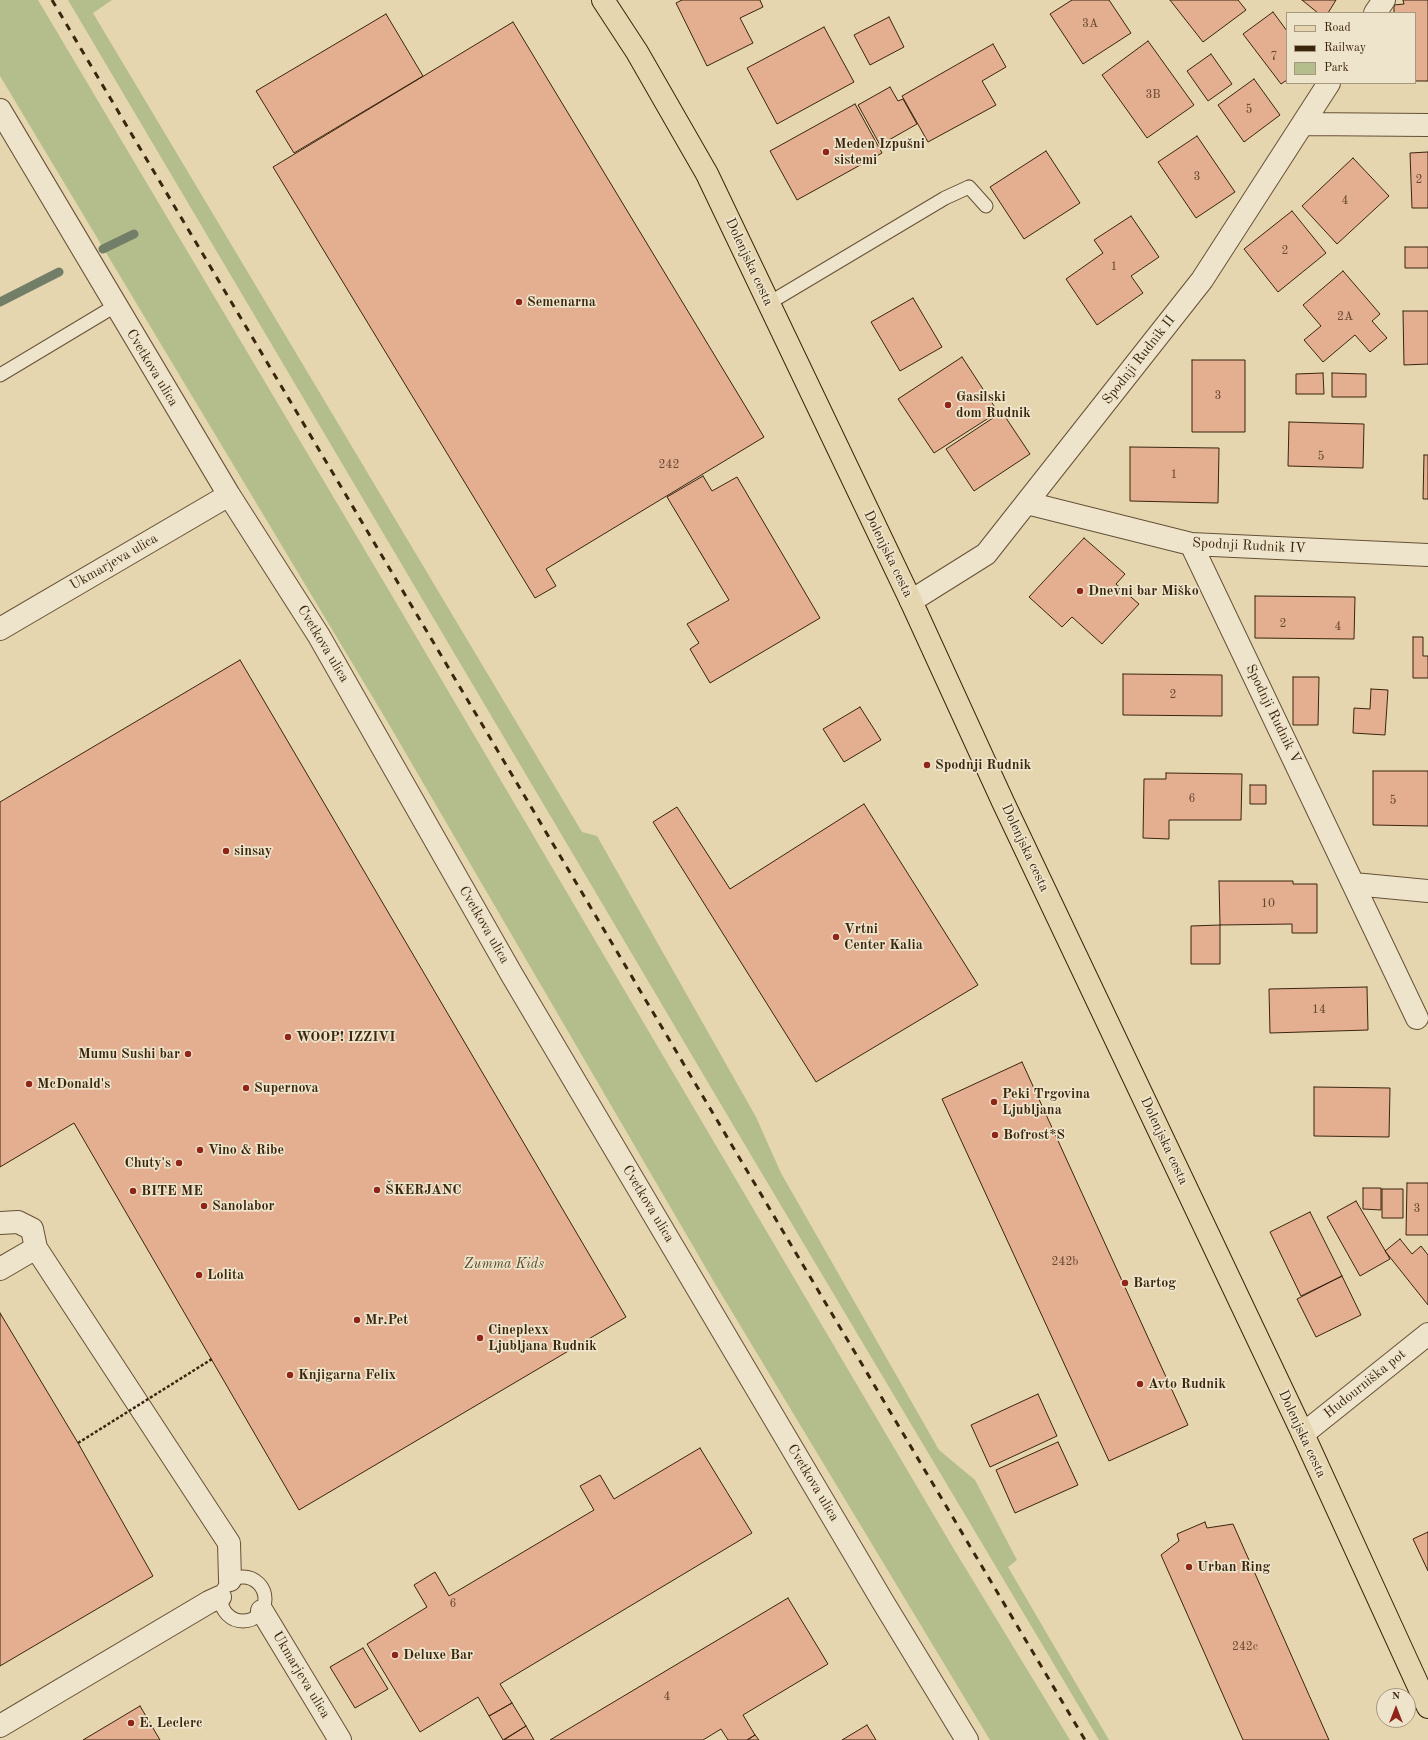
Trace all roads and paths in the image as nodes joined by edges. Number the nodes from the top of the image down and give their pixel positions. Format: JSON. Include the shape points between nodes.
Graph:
{"nodes":[{"id":1,"x":603,"y":0,"type":"edge"},
{"id":2,"x":1384,"y":0,"type":"edge"},
{"id":3,"x":1376,"y":12,"type":"edge"},
{"id":4,"x":1328,"y":84,"type":"edge"},
{"id":5,"x":0,"y":110,"type":"edge"},
{"id":6,"x":1302,"y":124,"type":"junction"},
{"id":7,"x":1428,"y":125,"type":"edge"},
{"id":8,"x":986,"y":206,"type":"dead end"},
{"id":9,"x":769,"y":303,"type":"junction"},
{"id":10,"x":115,"y":306,"type":"junction"},
{"id":11,"x":0,"y":374,"type":"edge"},
{"id":12,"x":229,"y":495,"type":"junction"},
{"id":13,"x":1027,"y":502,"type":"junction"},
{"id":14,"x":1191,"y":544,"type":"junction"},
{"id":15,"x":1428,"y":555,"type":"edge"},
{"id":16,"x":911,"y":601,"type":"junction"},
{"id":17,"x":0,"y":629,"type":"edge"},
{"id":18,"x":1354,"y":884,"type":"junction"},
{"id":19,"x":1428,"y":891,"type":"edge"},
{"id":20,"x":1417,"y":1018,"type":"dead end"},
{"id":21,"x":0,"y":1223,"type":"edge"},
{"id":22,"x":36,"y":1248,"type":"junction"},
{"id":23,"x":0,"y":1269,"type":"edge"},
{"id":24,"x":1428,"y":1334,"type":"edge"},
{"id":25,"x":212,"y":1359,"type":"dead end"},
{"id":26,"x":1303,"y":1434,"type":"junction"},
{"id":27,"x":78,"y":1443,"type":"dead end"},
{"id":28,"x":225,"y":1588,"type":"junction"},
{"id":29,"x":262,"y":1611,"type":"junction"},
{"id":30,"x":1428,"y":1706,"type":"edge"},
{"id":31,"x":0,"y":1726,"type":"edge"},
{"id":32,"x":340,"y":1740,"type":"edge"},
{"id":33,"x":967,"y":1740,"type":"edge"}],
"edges":[{"from":1,"to":9,"type":"main road","name":"Dolenjska cesta","via":[[637,52],[707,174]]},
{"from":2,"to":3,"type":"street"},
{"from":4,"to":6,"type":"street","name":"Spodnji Rudnik II"},
{"from":5,"to":10,"type":"street","name":"Cvetkova ulica"},
{"from":6,"to":7,"type":"street"},
{"from":6,"to":13,"type":"street","name":"Spodnji Rudnik II","via":[[1202,280]]},
{"from":8,"to":9,"type":"lane","via":[[969,187],[945,198]]},
{"from":9,"to":16,"type":"main road","name":"Dolenjska cesta"},
{"from":10,"to":11,"type":"lane"},
{"from":10,"to":12,"type":"street","name":"Cvetkova ulica"},
{"from":12,"to":17,"type":"street","name":"Ukmarjeva ulica"},
{"from":12,"to":33,"type":"street","name":"Cvetkova ulica","via":[[319,636],[512,975]]},
{"from":13,"to":14,"type":"street","name":"Spodnji Rudnik IV"},
{"from":13,"to":16,"type":"street","name":"Spodnji Rudnik II","via":[[986,554]]},
{"from":14,"to":15,"type":"street","name":"Spodnji Rudnik IV"},
{"from":14,"to":18,"type":"street","name":"Spodnji Rudnik V"},
{"from":16,"to":26,"type":"main road","name":"Dolenjska cesta"},
{"from":18,"to":19,"type":"street"},
{"from":18,"to":20,"type":"street","name":"Spodnji Rudnik V"},
{"from":21,"to":22,"type":"street","via":[[18,1222],[32,1229]]},
{"from":22,"to":23,"type":"street"},
{"from":22,"to":28,"type":"street","via":[[229,1543]]},
{"from":24,"to":26,"type":"street","name":"Hudourniška pot"},
{"from":25,"to":27,"type":"path","bridge":true},
{"from":26,"to":30,"type":"main road","name":"Dolenjska cesta"},
{"from":28,"to":29,"type":"lane","via":[[222,1607],[236,1620],[246,1621],[255,1618]]},
{"from":28,"to":29,"type":"lane","via":[[244,1576],[250,1577],[259,1583],[265,1592]]},
{"from":28,"to":31,"type":"street","via":[[209,1602]]},
{"from":29,"to":32,"type":"street","name":"Ukmarjeva ulica"}]}
